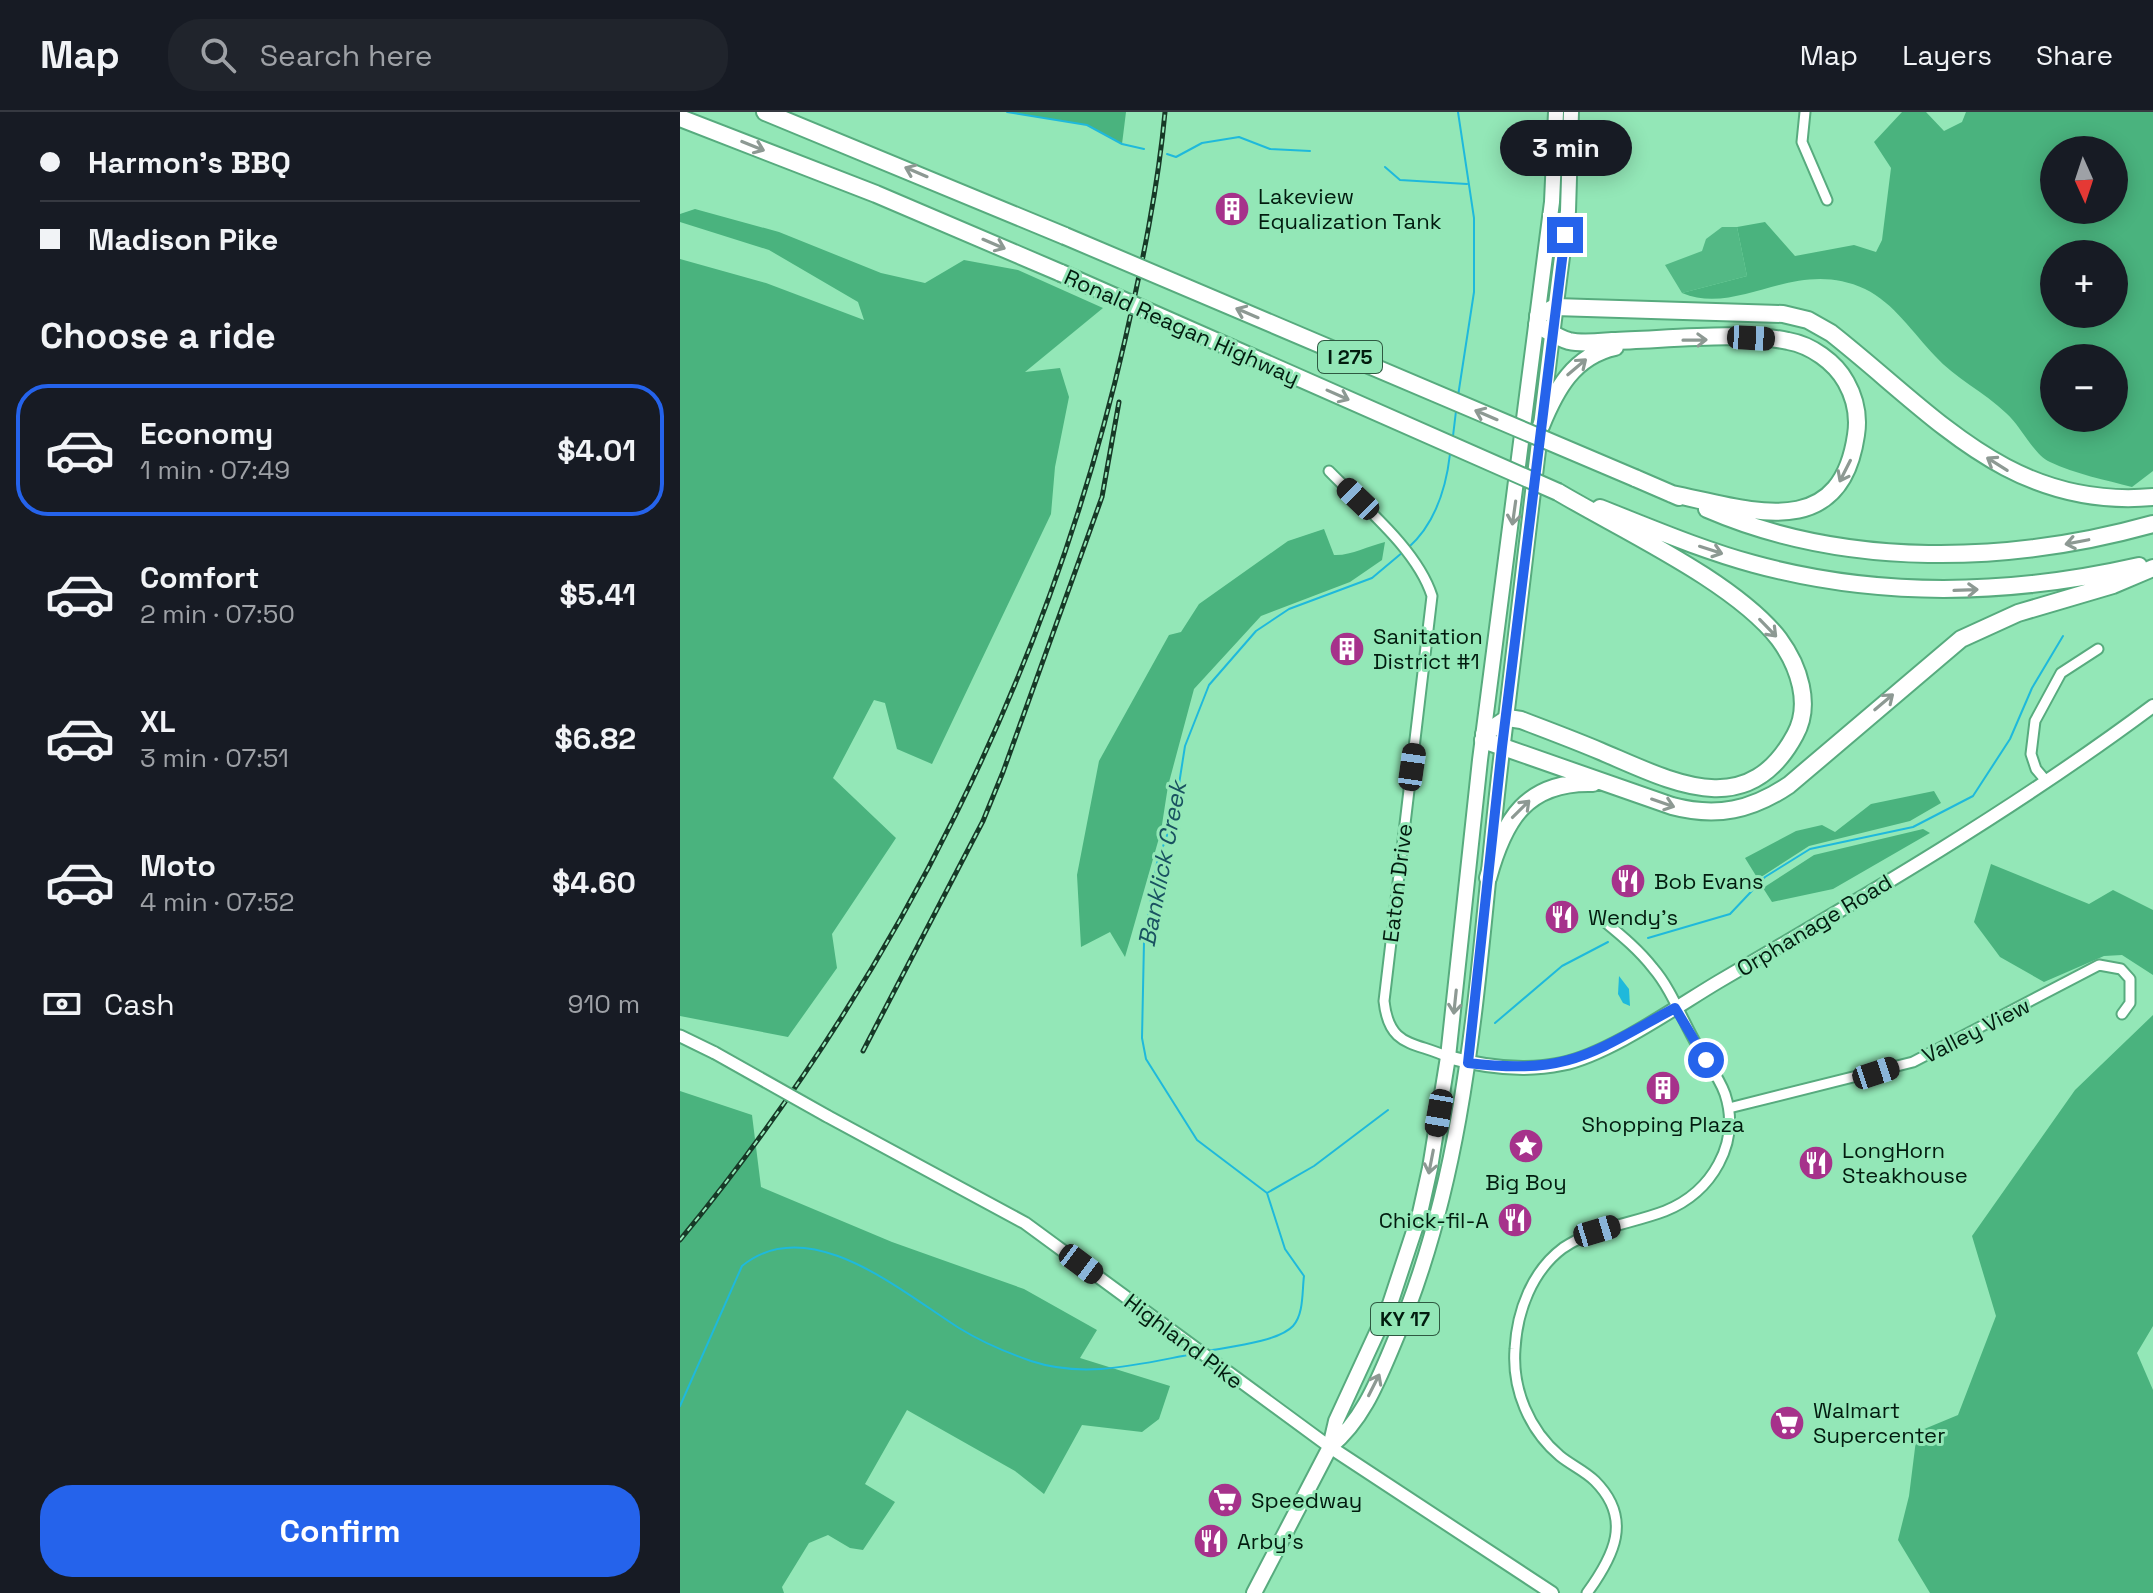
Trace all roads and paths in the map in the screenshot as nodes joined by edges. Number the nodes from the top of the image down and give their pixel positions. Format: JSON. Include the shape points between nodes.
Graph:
{"nodes":[{"id":1,"x":765,"y":112,"type":"edge"},
{"id":2,"x":1556,"y":112,"type":"edge"},
{"id":3,"x":1571,"y":112,"type":"edge"},
{"id":4,"x":1805,"y":112,"type":"edge"},
{"id":5,"x":680,"y":118,"type":"edge"},
{"id":6,"x":1827,"y":200,"type":"dead end"},
{"id":7,"x":1555,"y":307,"type":"junction"},
{"id":8,"x":1538,"y":320,"type":"junction"},
{"id":9,"x":1553,"y":333,"type":"junction"},
{"id":10,"x":1641,"y":341,"type":"junction"},
{"id":11,"x":1541,"y":426,"type":"junction"},
{"id":12,"x":1329,"y":471,"type":"dead end"},
{"id":13,"x":1672,"y":494,"type":"junction"},
{"id":14,"x":2153,"y":497,"type":"edge"},
{"id":15,"x":2153,"y":524,"type":"edge"},
{"id":16,"x":1636,"y":530,"type":"junction"},
{"id":17,"x":2153,"y":561,"type":"edge"},
{"id":18,"x":2153,"y":568,"type":"edge"},
{"id":19,"x":2098,"y":649,"type":"dead end"},
{"id":20,"x":2153,"y":706,"type":"edge"},
{"id":21,"x":1508,"y":718,"type":"junction"},
{"id":22,"x":1484,"y":737,"type":"junction"},
{"id":23,"x":1502,"y":747,"type":"junction"},
{"id":24,"x":2047,"y":782,"type":"junction"},
{"id":25,"x":1613,"y":786,"type":"junction"},
{"id":26,"x":1488,"y":878,"type":"junction"},
{"id":27,"x":1605,"y":922,"type":"dead end"},
{"id":28,"x":1675,"y":1008,"type":"junction"},
{"id":29,"x":2122,"y":1014,"type":"dead end"},
{"id":30,"x":680,"y":1036,"type":"edge"},
{"id":31,"x":1448,"y":1057,"type":"junction"},
{"id":32,"x":1468,"y":1063,"type":"junction"},
{"id":33,"x":1729,"y":1108,"type":"junction"},
{"id":34,"x":1330,"y":1447,"type":"junction"},
{"id":35,"x":1254,"y":1593,"type":"edge"},
{"id":36,"x":1552,"y":1593,"type":"edge"},
{"id":37,"x":1587,"y":1593,"type":"edge"}],
"edges":[{"from":13,"to":1,"type":"highway","name":"Ronald Reagan Highway","number":"I 275","one_way":true,"bridge":true},
{"from":2,"to":8,"type":"main road","number":"KY 17"},
{"from":3,"to":7,"type":"main road","number":"KY 17","via":[[1570,182]]},
{"from":4,"to":6,"type":"street","via":[[1802,142]]},
{"from":5,"to":16,"type":"highway","name":"Ronald Reagan Highway","number":"I 275","one_way":true,"bridge":true,"via":[[1061,273]]},
{"from":7,"to":8,"type":"highway"},
{"from":7,"to":9,"type":"main road","number":"KY 17"},
{"from":14,"to":7,"type":"highway","one_way":true,"via":[[2087,496],[2037,484],[2004,469],[1808,320],[1783,314]]},
{"from":8,"to":9,"type":"highway"},
{"from":8,"to":22,"type":"main road","number":"KY 17","one_way":true},
{"from":9,"to":10,"type":"highway","via":[[1577,342]]},
{"from":9,"to":11,"type":"main road","number":"KY 17"},
{"from":11,"to":10,"type":"highway","one_way":true,"via":[[1555,393],[1581,363],[1603,350]]},
{"from":10,"to":13,"type":"highway","one_way":true,"via":[[1792,341],[1835,366],[1856,410],[1848,469],[1834,490],[1794,513],[1762,514]]},
{"from":11,"to":21,"type":"main road","number":"KY 17"},
{"from":12,"to":31,"type":"street","name":"Eaton Drive","via":[[1385,528],[1423,575],[1432,596],[1384,1001],[1398,1038]]},
{"from":15,"to":13,"type":"highway","name":"Ronald Reagan Highway","number":"I 275","one_way":true,"via":[[2066,544],[1920,554],[1795,537],[1729,519]]},
{"from":16,"to":17,"type":"highway","one_way":true,"via":[[1753,564],[1884,588],[2040,585]]},
{"from":16,"to":21,"type":"highway","one_way":true,"via":[[1712,581],[1778,638],[1800,678],[1803,714],[1784,755],[1754,780],[1714,790],[1694,788]]},
{"from":25,"to":18,"type":"highway","one_way":true,"via":[[1703,812],[1764,802],[1961,639],[2018,613]]},
{"from":19,"to":24,"type":"street","via":[[2061,673],[2035,721],[2033,764]]},
{"from":20,"to":24,"type":"main road","name":"Orphanage Road"},
{"from":21,"to":22,"type":"highway"},
{"from":21,"to":23,"type":"main road","number":"KY 17"},
{"from":22,"to":23,"type":"highway"},
{"from":22,"to":31,"type":"main road","number":"KY 17","one_way":true},
{"from":23,"to":25,"type":"highway"},
{"from":23,"to":26,"type":"main road","number":"KY 17"},
{"from":24,"to":28,"type":"main road","name":"Orphanage Road"},
{"from":26,"to":25,"type":"highway","one_way":true,"via":[[1505,828],[1532,799],[1562,785]]},
{"from":26,"to":32,"type":"main road","number":"KY 17"},
{"from":27,"to":28,"type":"street","via":[[1654,969]]},
{"from":28,"to":32,"type":"main road","name":"Orphanage Road","via":[[1563,1064],[1514,1068]]},
{"from":28,"to":33,"type":"street"},
{"from":29,"to":33,"type":"street","name":"Valley View","via":[[2130,1003],[2130,979],[2121,969],[2099,965],[1913,1062]]},
{"from":30,"to":34,"type":"street","name":"Highland Pike","bridge":true,"via":[[988,1200]]},
{"from":31,"to":32,"type":"main road","name":"Orphanage Road"},
{"from":31,"to":34,"type":"main road","number":"KY 17","one_way":true,"via":[[1420,1213],[1390,1304],[1336,1421]]},
{"from":34,"to":32,"type":"main road","number":"KY 17","one_way":true,"via":[[1352,1429],[1421,1277],[1450,1176]]},
{"from":33,"to":37,"type":"street","via":[[1725,1153],[1701,1187],[1663,1211],[1597,1231],[1564,1248],[1536,1278],[1520,1315],[1514,1366],[1518,1393],[1534,1425],[1558,1454],[1606,1495],[1617,1522],[1611,1559]]},
{"from":34,"to":35,"type":"main road","number":"KY 17"},
{"from":34,"to":36,"type":"main road","name":"Highland Pike"}]}
